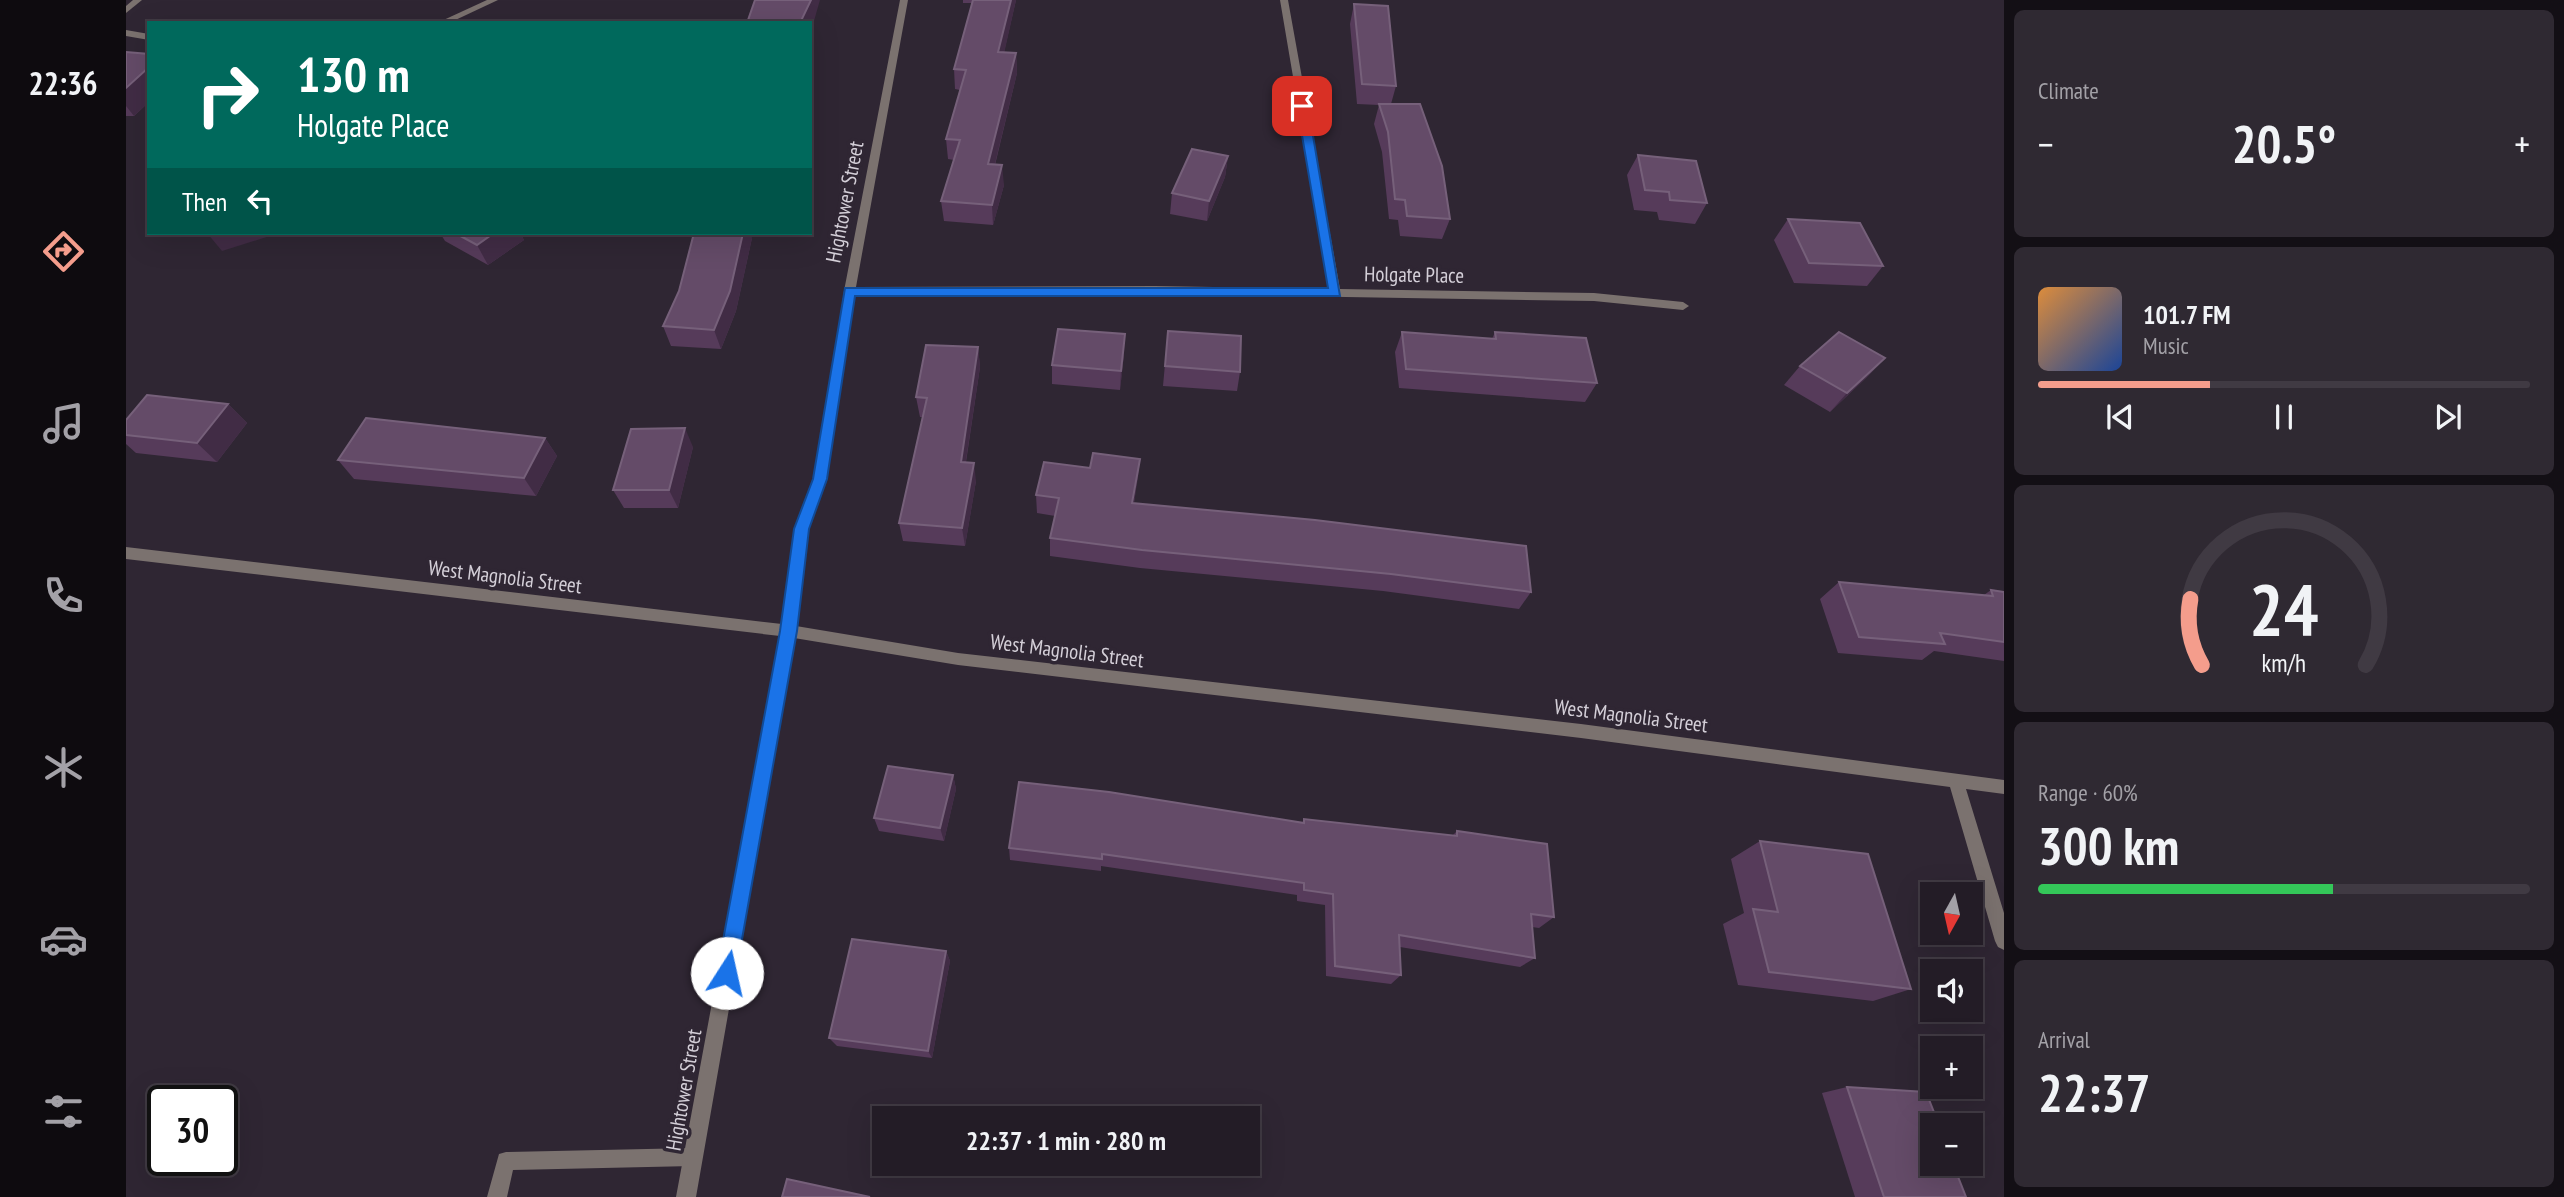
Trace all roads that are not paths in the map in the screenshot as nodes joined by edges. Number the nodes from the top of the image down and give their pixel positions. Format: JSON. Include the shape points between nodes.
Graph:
{"nodes":[{"id":1,"x":138,"y":0,"type":"edge"},
{"id":2,"x":494,"y":0,"type":"edge"},
{"id":3,"x":904,"y":0,"type":"edge"},
{"id":4,"x":1284,"y":0,"type":"edge"},
{"id":5,"x":126,"y":10,"type":"edge"},
{"id":6,"x":446,"y":21,"type":"edge"},
{"id":7,"x":126,"y":33,"type":"edge"},
{"id":8,"x":147,"y":37,"type":"edge"},
{"id":9,"x":850,"y":291,"type":"junction"},
{"id":10,"x":1335,"y":293,"type":"junction"},
{"id":11,"x":1684,"y":306,"type":"dead end"},
{"id":12,"x":126,"y":553,"type":"edge"},
{"id":13,"x":789,"y":631,"type":"junction"},
{"id":14,"x":1956,"y":781,"type":"junction"},
{"id":15,"x":2004,"y":787,"type":"edge"},
{"id":16,"x":2004,"y":940,"type":"edge"},
{"id":17,"x":693,"y":1157,"type":"junction"},
{"id":18,"x":497,"y":1197,"type":"edge"},
{"id":19,"x":686,"y":1197,"type":"edge"}],
"edges":[{"from":1,"to":5,"type":"street"},
{"from":2,"to":6,"type":"street"},
{"from":3,"to":9,"type":"street","name":"Hightower Street"},
{"from":4,"to":10,"type":"street"},
{"from":7,"to":8,"type":"street"},
{"from":9,"to":10,"type":"street","name":"Holgate Place"},
{"from":9,"to":13,"type":"street","name":"Hightower Street","via":[[820,479],[802,529]]},
{"from":10,"to":11,"type":"street","name":"Holgate Place","via":[[1594,297]]},
{"from":12,"to":13,"type":"street","name":"West Magnolia Street"},
{"from":13,"to":14,"type":"street","name":"West Magnolia Street","via":[[958,659],[1581,731]]},
{"from":13,"to":17,"type":"street","name":"Hightower Street"},
{"from":14,"to":15,"type":"street","name":"West Magnolia Street"},
{"from":14,"to":16,"type":"street"},
{"from":17,"to":18,"type":"street","via":[[506,1161]]},
{"from":17,"to":19,"type":"street","name":"Hightower Street"}]}
